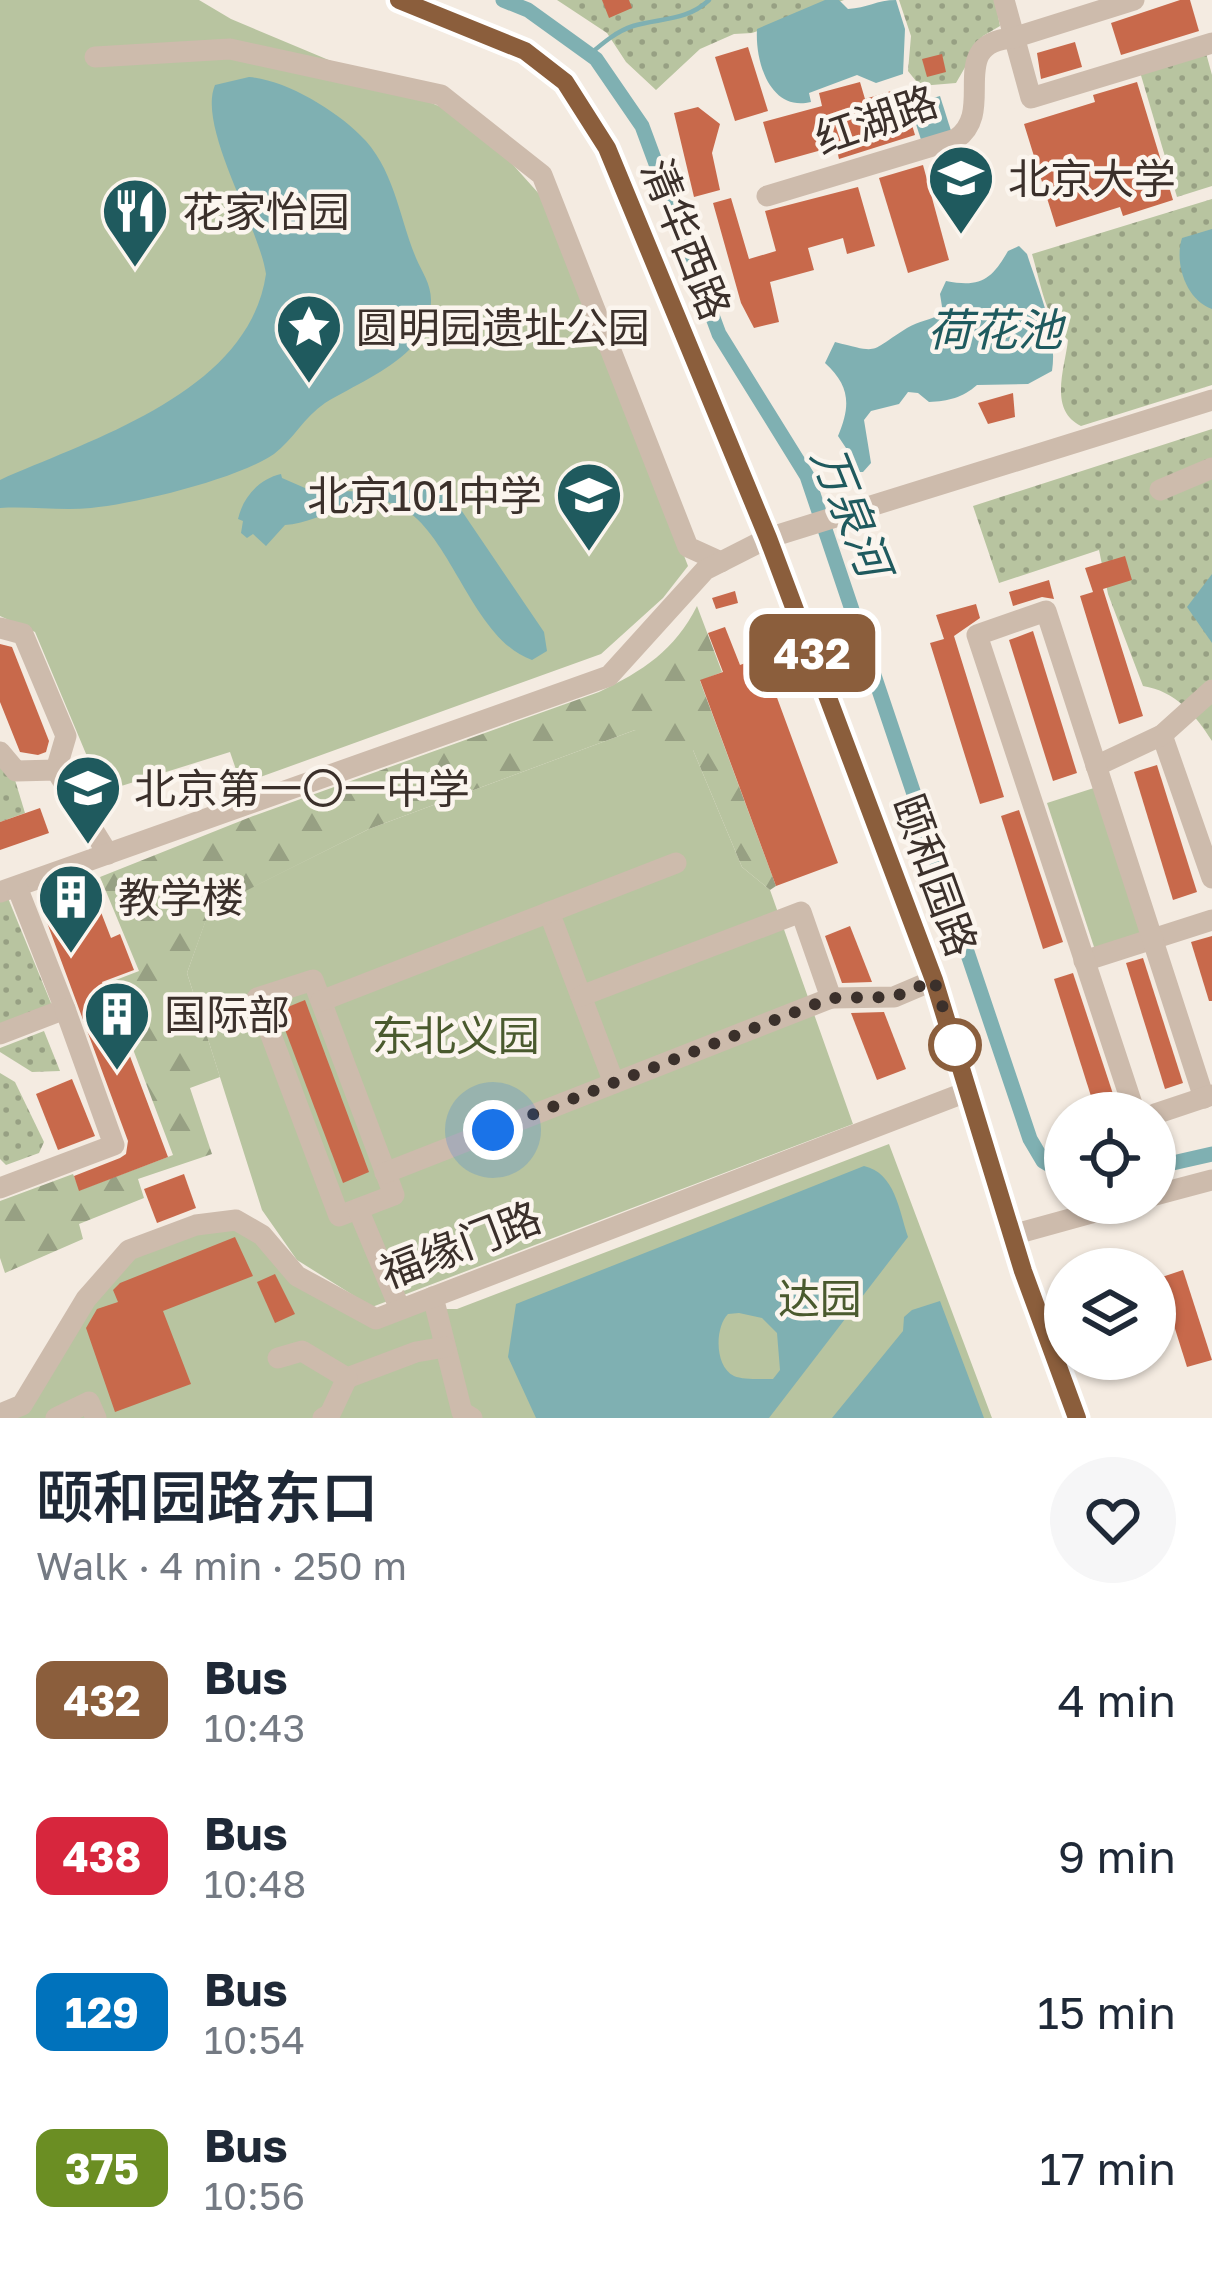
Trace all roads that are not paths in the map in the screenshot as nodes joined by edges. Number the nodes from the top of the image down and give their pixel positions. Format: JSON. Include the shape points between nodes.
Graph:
{"nodes":[{"id":1,"x":399,"y":0,"type":"edge"},
{"id":2,"x":1004,"y":0,"type":"edge"},
{"id":3,"x":1134,"y":0,"type":"edge"},
{"id":4,"x":1013,"y":38,"type":"junction"},
{"id":5,"x":1212,"y":44,"type":"edge"},
{"id":6,"x":95,"y":57,"type":"dead end"},
{"id":7,"x":767,"y":196,"type":"dead end"},
{"id":8,"x":1212,"y":400,"type":"edge"},
{"id":9,"x":1212,"y":468,"type":"edge"},
{"id":10,"x":1160,"y":490,"type":"dead end"},
{"id":11,"x":768,"y":538,"type":"junction"},
{"id":12,"x":721,"y":562,"type":"junction"},
{"id":13,"x":0,"y":628,"type":"edge"},
{"id":14,"x":1212,"y":691,"type":"edge"},
{"id":15,"x":1162,"y":735,"type":"junction"},
{"id":16,"x":0,"y":752,"type":"edge"},
{"id":17,"x":1096,"y":766,"type":"junction"},
{"id":18,"x":56,"y":770,"type":"junction"},
{"id":19,"x":108,"y":854,"type":"junction"},
{"id":20,"x":676,"y":863,"type":"dead end"},
{"id":21,"x":1212,"y":878,"type":"edge"},
{"id":22,"x":9,"y":889,"type":"edge"},
{"id":23,"x":549,"y":912,"type":"junction"},
{"id":24,"x":1212,"y":920,"type":"edge"},
{"id":25,"x":1153,"y":940,"type":"junction"},
{"id":26,"x":1084,"y":961,"type":"junction"},
{"id":27,"x":934,"y":980,"type":"junction"},
{"id":28,"x":581,"y":996,"type":"junction"},
{"id":29,"x":831,"y":998,"type":"junction"},
{"id":30,"x":321,"y":1001,"type":"junction"},
{"id":31,"x":65,"y":1010,"type":"junction"},
{"id":32,"x":0,"y":1034,"type":"edge"},
{"id":33,"x":614,"y":1083,"type":"junction"},
{"id":34,"x":969,"y":1091,"type":"junction"},
{"id":35,"x":1128,"y":1092,"type":"edge"},
{"id":36,"x":1208,"y":1096,"type":"edge"},
{"id":37,"x":1176,"y":1107,"type":"edge"},
{"id":38,"x":385,"y":1173,"type":"junction"},
{"id":39,"x":1212,"y":1180,"type":"edge"},
{"id":40,"x":0,"y":1188,"type":"edge"},
{"id":41,"x":1176,"y":1190,"type":"edge"},
{"id":42,"x":358,"y":1209,"type":"junction"},
{"id":43,"x":1049,"y":1224,"type":"edge"},
{"id":44,"x":1012,"y":1234,"type":"junction"},
{"id":45,"x":433,"y":1297,"type":"junction"},
{"id":46,"x":400,"y":1310,"type":"junction"},
{"id":47,"x":445,"y":1347,"type":"junction"},
{"id":48,"x":278,"y":1358,"type":"dead end"},
{"id":49,"x":347,"y":1378,"type":"junction"},
{"id":50,"x":0,"y":1414,"type":"edge"},
{"id":51,"x":56,"y":1418,"type":"edge"},
{"id":52,"x":96,"y":1418,"type":"edge"},
{"id":53,"x":323,"y":1418,"type":"edge"},
{"id":54,"x":472,"y":1418,"type":"edge"},
{"id":55,"x":1077,"y":1418,"type":"edge"}],
"edges":[{"from":1,"to":11,"type":"main road","name":"清华西路","via":[[525,51],[585,108]]},
{"from":2,"to":4,"type":"street"},
{"from":3,"to":4,"type":"street"},
{"from":4,"to":5,"type":"street","via":[[1031,98]]},
{"from":4,"to":7,"type":"street","name":"红湖路","via":[[981,49],[972,118],[956,139]]},
{"from":6,"to":12,"type":"street","via":[[230,49],[441,95],[542,175],[688,548]]},
{"from":8,"to":11,"type":"street"},
{"from":9,"to":10,"type":"street"},
{"from":11,"to":12,"type":"street"},
{"from":11,"to":27,"type":"main road","name":"颐和园路"},
{"from":12,"to":19,"type":"street","via":[[609,676]]},
{"from":13,"to":18,"type":"street","via":[[23,634],[66,736]]},
{"from":14,"to":15,"type":"street"},
{"from":15,"to":17,"type":"street"},
{"from":15,"to":21,"type":"street"},
{"from":16,"to":18,"type":"street","via":[[16,771]]},
{"from":17,"to":25,"type":"street"},
{"from":17,"to":26,"type":"street","via":[[1046,611],[976,634]]},
{"from":18,"to":19,"type":"street"},
{"from":19,"to":22,"type":"street"},
{"from":20,"to":23,"type":"street"},
{"from":22,"to":31,"type":"street"},
{"from":23,"to":28,"type":"street"},
{"from":23,"to":30,"type":"street"},
{"from":24,"to":25,"type":"street"},
{"from":25,"to":26,"type":"street"},
{"from":25,"to":36,"type":"street"},
{"from":26,"to":35,"type":"street"},
{"from":27,"to":29,"type":"street","via":[[894,997]]},
{"from":27,"to":34,"type":"main road","name":"颐和园路"},
{"from":28,"to":29,"type":"street","via":[[801,912]]},
{"from":28,"to":33,"type":"street"},
{"from":29,"to":33,"type":"street"},
{"from":30,"to":38,"type":"street"},
{"from":30,"to":42,"type":"street","via":[[313,980],[257,998],[339,1216]]},
{"from":31,"to":32,"type":"street"},
{"from":31,"to":40,"type":"street","via":[[114,1145]]},
{"from":33,"to":38,"type":"street"},
{"from":34,"to":44,"type":"main road","name":"颐和园路"},
{"from":34,"to":45,"type":"street","name":"福缘门路"},
{"from":36,"to":37,"type":"street"},
{"from":38,"to":42,"type":"street","via":[[394,1196]]},
{"from":39,"to":41,"type":"street"},
{"from":42,"to":46,"type":"street"},
{"from":43,"to":44,"type":"street"},
{"from":44,"to":55,"type":"main road","name":"颐和园路"},
{"from":45,"to":46,"type":"street","name":"福缘门路"},
{"from":45,"to":47,"type":"street"},
{"from":46,"to":50,"type":"street","name":"福缘门路","via":[[376,1318],[297,1276],[262,1234],[236,1220],[196,1225],[129,1250],[86,1299],[22,1405]]},
{"from":47,"to":49,"type":"street"},
{"from":47,"to":54,"type":"street","via":[[462,1412]]},
{"from":48,"to":49,"type":"street","via":[[302,1351]]},
{"from":49,"to":53,"type":"street"},
{"from":51,"to":52,"type":"street","via":[[89,1402]]}]}
